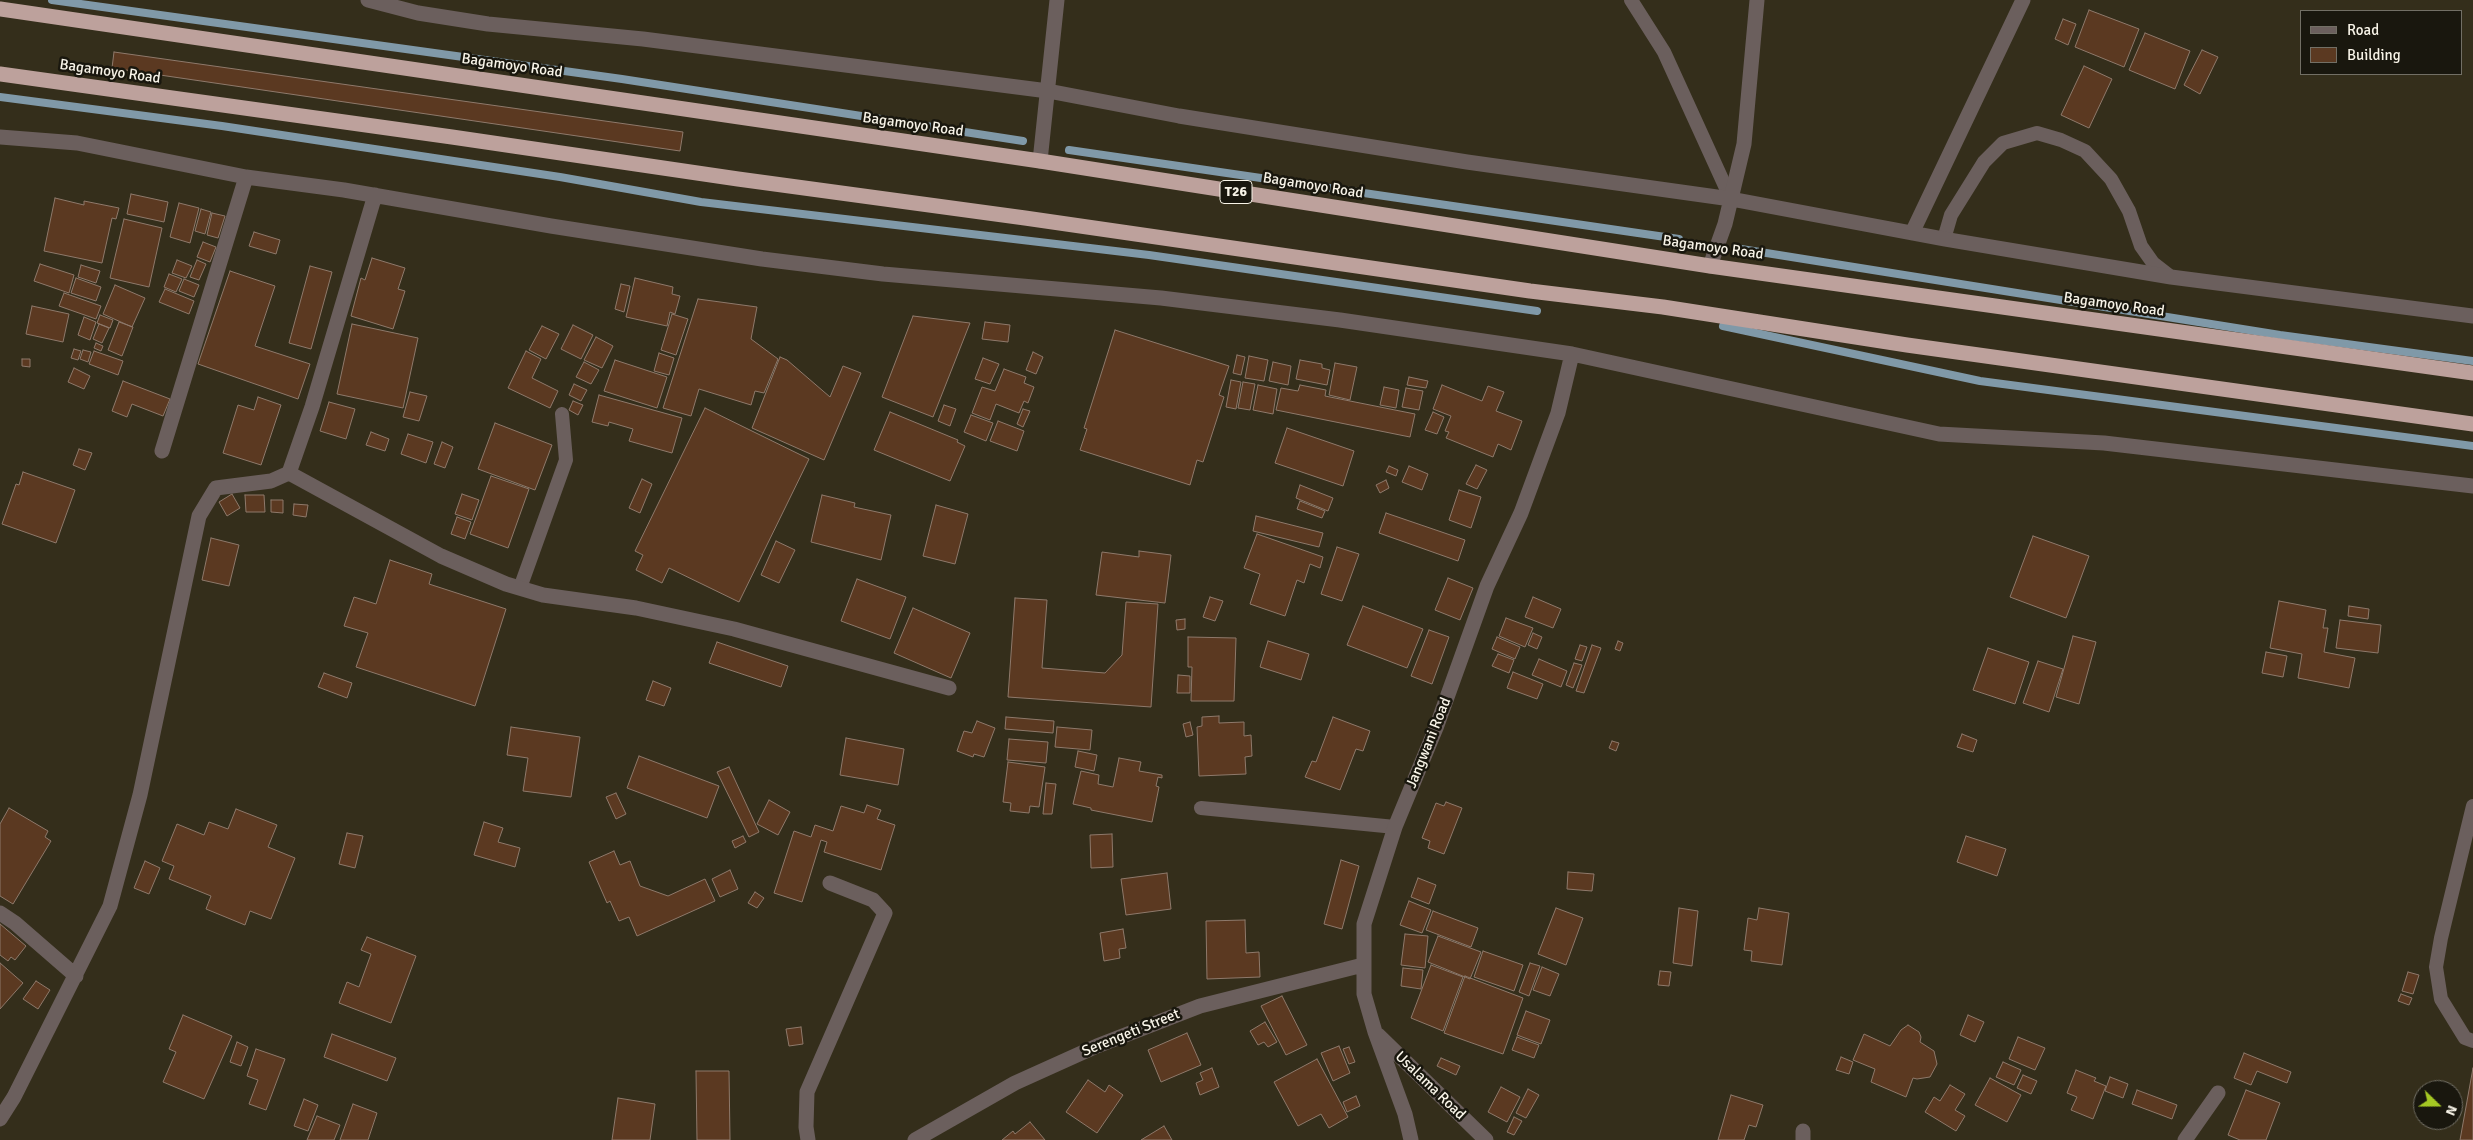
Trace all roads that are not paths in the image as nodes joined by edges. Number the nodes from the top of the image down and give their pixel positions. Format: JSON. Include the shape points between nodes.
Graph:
{"nodes":[{"id":1,"x":368,"y":0,"type":"edge"},
{"id":2,"x":1057,"y":0,"type":"edge"},
{"id":3,"x":1630,"y":0,"type":"edge"},
{"id":4,"x":1757,"y":0,"type":"edge"},
{"id":5,"x":2023,"y":0,"type":"edge"},
{"id":6,"x":0,"y":9,"type":"edge"},
{"id":7,"x":0,"y":74,"type":"edge"},
{"id":8,"x":1048,"y":91,"type":"junction"},
{"id":9,"x":0,"y":137,"type":"edge"},
{"id":10,"x":1040,"y":161,"type":"junction"},
{"id":11,"x":246,"y":178,"type":"junction"},
{"id":12,"x":375,"y":195,"type":"junction"},
{"id":13,"x":1731,"y":199,"type":"junction"},
{"id":14,"x":1912,"y":233,"type":"junction"},
{"id":15,"x":1944,"y":239,"type":"junction"},
{"id":16,"x":1710,"y":266,"type":"junction"},
{"id":17,"x":2171,"y":277,"type":"junction"},
{"id":18,"x":2473,"y":316,"type":"edge"},
{"id":19,"x":1572,"y":354,"type":"junction"},
{"id":20,"x":2473,"y":373,"type":"edge"},
{"id":21,"x":562,"y":414,"type":"dead end"},
{"id":22,"x":2473,"y":424,"type":"edge"},
{"id":23,"x":162,"y":451,"type":"dead end"},
{"id":24,"x":289,"y":473,"type":"junction"},
{"id":25,"x":2473,"y":486,"type":"edge"},
{"id":26,"x":520,"y":588,"type":"junction"},
{"id":27,"x":949,"y":688,"type":"dead end"},
{"id":28,"x":2473,"y":806,"type":"edge"},
{"id":29,"x":1201,"y":808,"type":"dead end"},
{"id":30,"x":1395,"y":827,"type":"junction"},
{"id":31,"x":830,"y":882,"type":"dead end"},
{"id":32,"x":0,"y":913,"type":"edge"},
{"id":33,"x":1363,"y":965,"type":"junction"},
{"id":34,"x":76,"y":976,"type":"junction"},
{"id":35,"x":1375,"y":1032,"type":"junction"},
{"id":36,"x":2473,"y":1041,"type":"edge"},
{"id":37,"x":2218,"y":1093,"type":"dead end"},
{"id":38,"x":0,"y":1119,"type":"edge"},
{"id":39,"x":808,"y":1140,"type":"edge"},
{"id":40,"x":915,"y":1140,"type":"edge"},
{"id":41,"x":1411,"y":1140,"type":"edge"},
{"id":42,"x":1486,"y":1140,"type":"edge"},
{"id":43,"x":2185,"y":1140,"type":"edge"}],
"edges":[{"from":1,"to":8,"type":"street","via":[[418,13],[488,24],[643,39]]},
{"from":2,"to":8,"type":"street"},
{"from":3,"to":13,"type":"lane","via":[[1664,52]]},
{"from":4,"to":13,"type":"street","via":[[1744,144]]},
{"from":5,"to":14,"type":"street"},
{"from":6,"to":10,"type":"highway","name":"Bagamoyo Road","number":"T26"},
{"from":7,"to":22,"type":"highway","name":"Bagamoyo Road"},
{"from":8,"to":10,"type":"street"},
{"from":8,"to":13,"type":"street","via":[[1179,116],[1467,162]]},
{"from":9,"to":11,"type":"street","via":[[78,144]]},
{"from":10,"to":16,"type":"highway","name":"Bagamoyo Road","number":"T26"},
{"from":11,"to":12,"type":"street"},
{"from":11,"to":23,"type":"street"},
{"from":12,"to":19,"type":"street","via":[[762,259],[883,274],[1161,298]]},
{"from":12,"to":24,"type":"street"},
{"from":13,"to":14,"type":"street"},
{"from":13,"to":16,"type":"street"},
{"from":14,"to":15,"type":"street"},
{"from":15,"to":17,"type":"street"},
{"from":15,"to":17,"type":"lane","via":[[1958,202],[1984,162],[2003,143],[2037,133],[2085,151],[2111,178],[2129,211],[2141,246],[2153,263]]},
{"from":16,"to":20,"type":"highway","name":"Bagamoyo Road","number":"T26"},
{"from":17,"to":18,"type":"street"},
{"from":19,"to":25,"type":"street","via":[[1939,434],[2104,443]]},
{"from":19,"to":30,"type":"street","name":"Jangwani Road","via":[[1558,413],[1521,513],[1487,586],[1436,728]]},
{"from":21,"to":26,"type":"lane","via":[[566,460]]},
{"from":24,"to":26,"type":"street","via":[[440,556]]},
{"from":24,"to":34,"type":"street","via":[[271,481],[216,488],[199,516],[140,795],[110,906]]},
{"from":26,"to":27,"type":"street","via":[[543,595],[636,608],[734,629]]},
{"from":28,"to":36,"type":"lane","via":[[2436,967],[2441,999],[2465,1038]]},
{"from":29,"to":30,"type":"lane"},
{"from":30,"to":33,"type":"street","name":"Jangwani Road","via":[[1364,924]]},
{"from":31,"to":39,"type":"street","via":[[873,900],[885,913],[807,1092]]},
{"from":32,"to":34,"type":"street"},
{"from":33,"to":35,"type":"street","name":"Jangwani Road","via":[[1364,994]]},
{"from":33,"to":40,"type":"street","name":"Serengeti Street","via":[[1200,1006],[1114,1039],[1015,1083]]},
{"from":34,"to":38,"type":"street"},
{"from":35,"to":41,"type":"street","name":"Jangwani Road","via":[[1405,1114]]},
{"from":35,"to":42,"type":"street","name":"Usalama Road"},
{"from":37,"to":43,"type":"street"}]}
